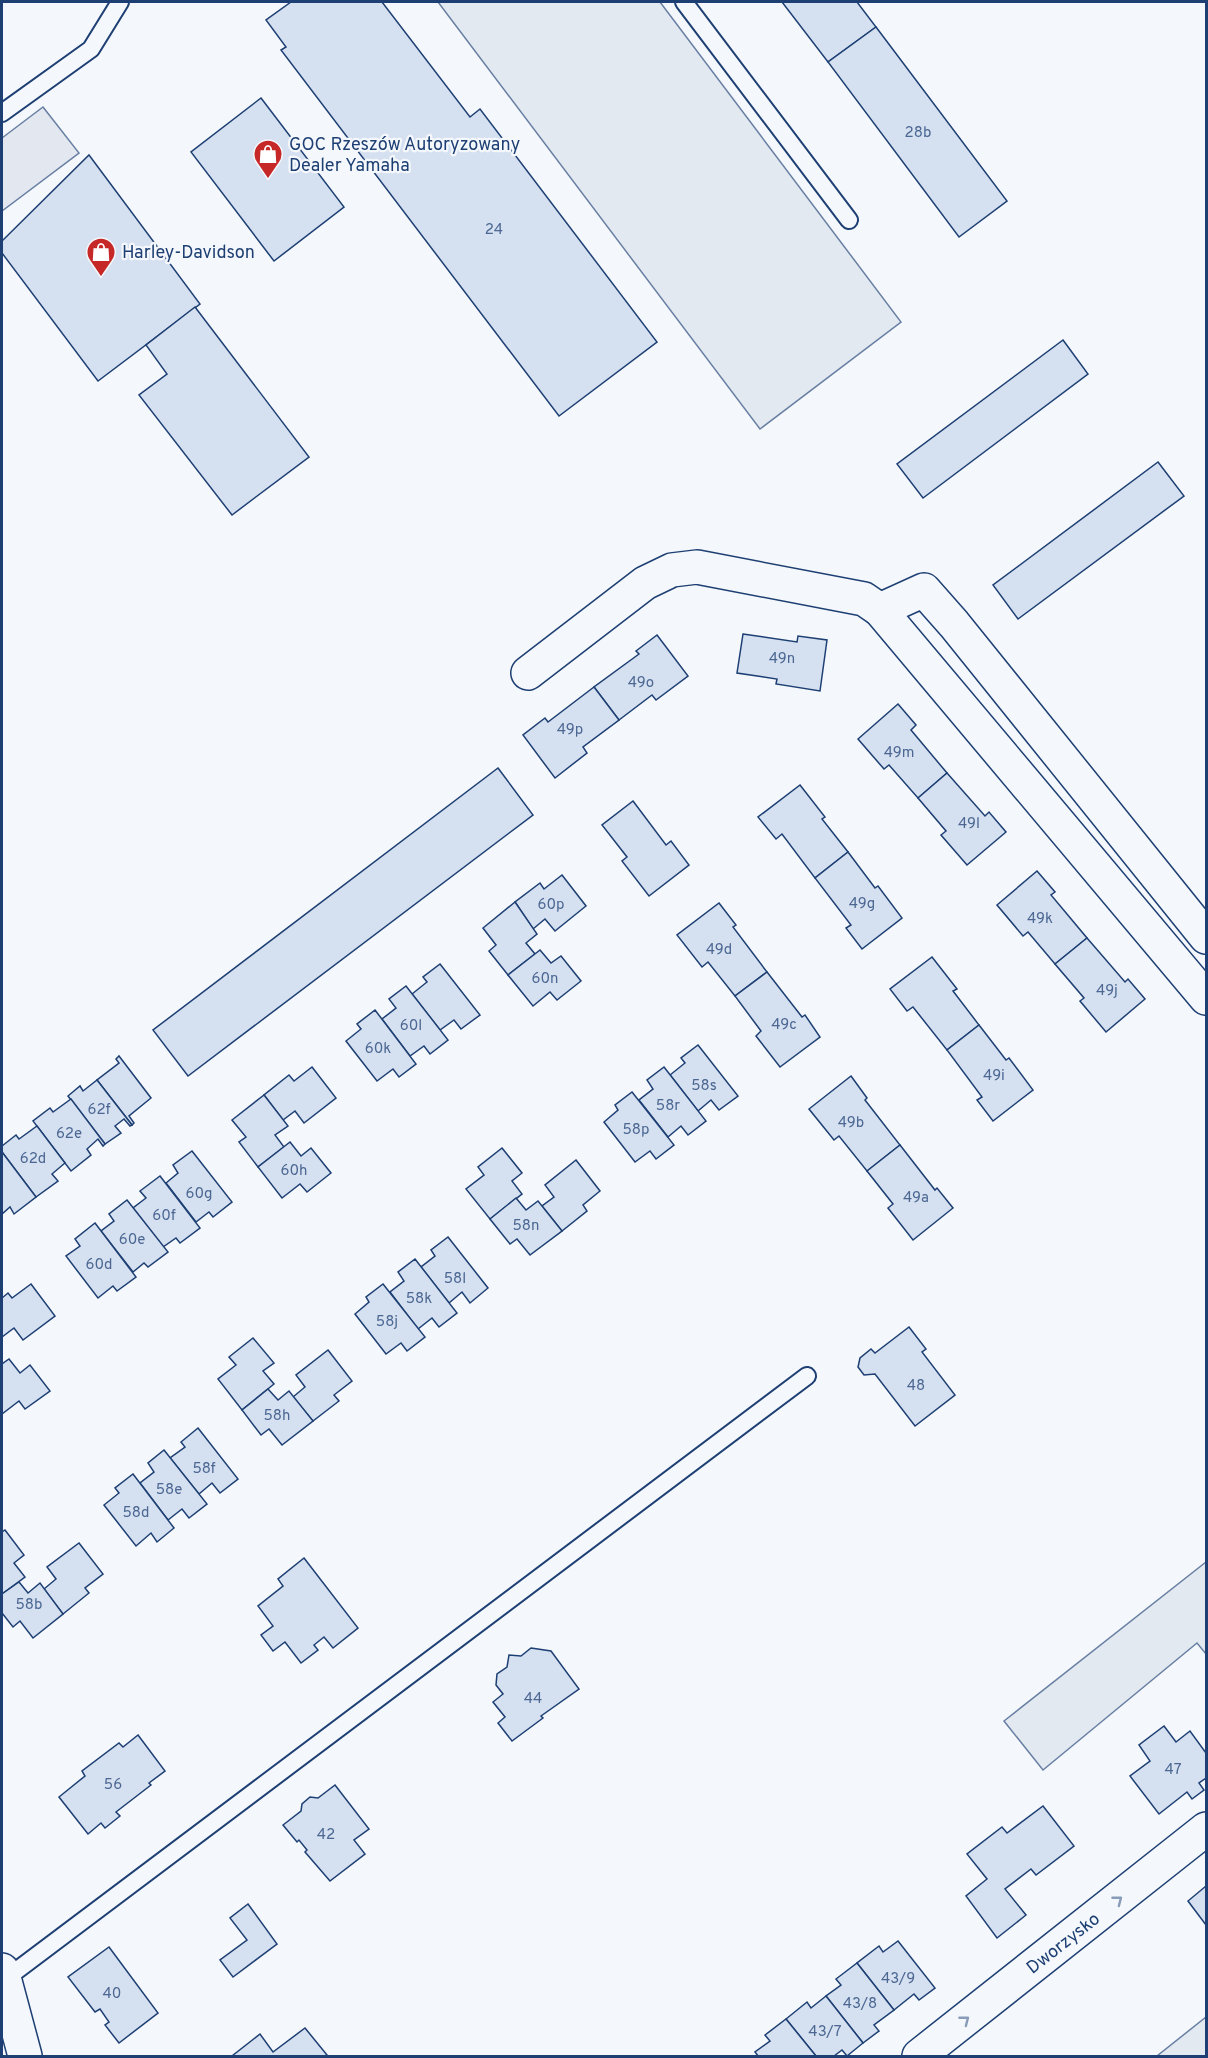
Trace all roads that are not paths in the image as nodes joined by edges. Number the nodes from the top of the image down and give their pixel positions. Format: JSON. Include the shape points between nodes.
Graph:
{"nodes":[{"id":1,"x":120,"y":2,"type":"edge"},
{"id":2,"x":684,"y":2,"type":"edge"},
{"id":3,"x":2,"y":113,"type":"edge"},
{"id":4,"x":849,"y":220,"type":"dead end"},
{"id":5,"x":880,"y":610,"type":"junction"},
{"id":6,"x":528,"y":673,"type":"dead end"},
{"id":7,"x":1206,"y":936,"type":"edge"},
{"id":8,"x":1206,"y":998,"type":"edge"},
{"id":9,"x":807,"y":1376,"type":"dead end"},
{"id":10,"x":1206,"y":1829,"type":"edge"},
{"id":11,"x":3,"y":1975,"type":"edge"},
{"id":12,"x":25,"y":2056,"type":"edge"},
{"id":13,"x":919,"y":2056,"type":"edge"}],
"edges":[{"from":1,"to":3,"type":"lane","via":[[91,48]]},
{"from":2,"to":4,"type":"lane"},
{"from":5,"to":6,"type":"street","via":[[864,599],[709,569],[672,570],[645,583]]},
{"from":5,"to":7,"type":"street","via":[[924,590]]},
{"from":5,"to":8,"type":"street"},
{"from":9,"to":11,"type":"lane"},
{"from":13,"to":10,"type":"street","name":"Dworzysko","one_way":true},
{"from":11,"to":12,"type":"street"}]}
